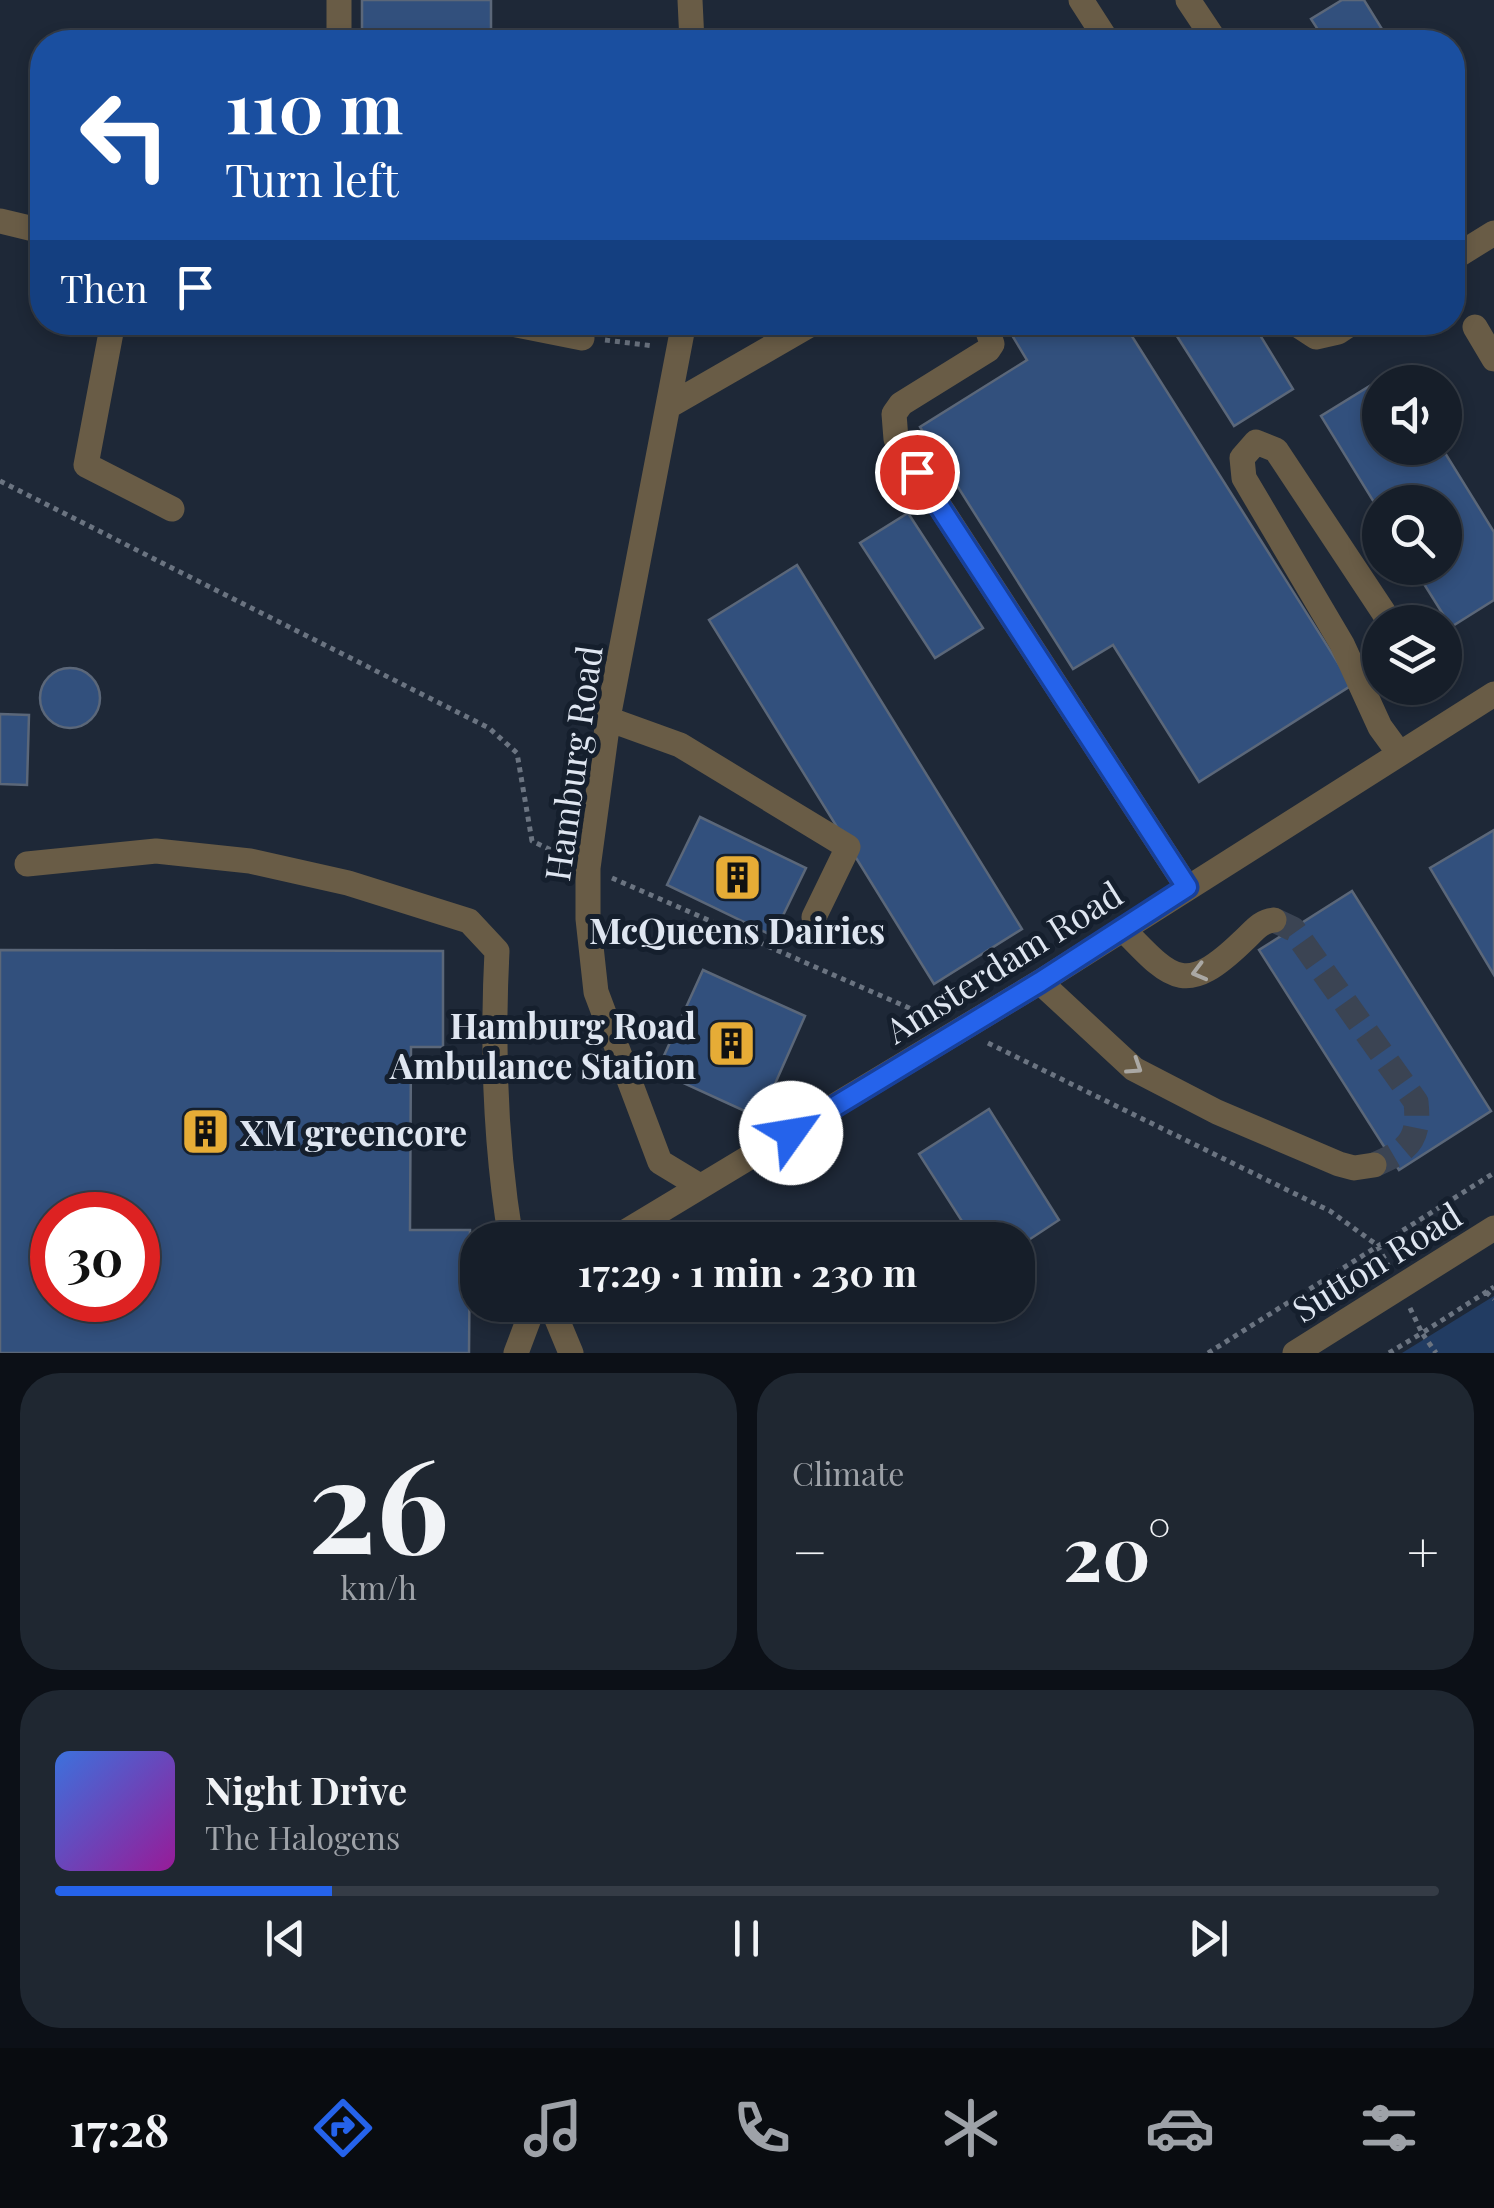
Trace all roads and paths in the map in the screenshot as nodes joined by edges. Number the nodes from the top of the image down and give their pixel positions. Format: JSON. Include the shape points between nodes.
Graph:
{"nodes":[{"id":1,"x":340,"y":0,"type":"edge"},
{"id":2,"x":690,"y":0,"type":"edge"},
{"id":3,"x":1081,"y":0,"type":"edge"},
{"id":4,"x":1188,"y":0,"type":"edge"},
{"id":5,"x":339,"y":30,"type":"dead end"},
{"id":6,"x":691,"y":30,"type":"edge"},
{"id":7,"x":1100,"y":30,"type":"edge"},
{"id":8,"x":1208,"y":30,"type":"edge"},
{"id":9,"x":0,"y":221,"type":"edge"},
{"id":10,"x":30,"y":228,"type":"edge"},
{"id":11,"x":1494,"y":233,"type":"edge"},
{"id":12,"x":1465,"y":251,"type":"edge"},
{"id":13,"x":1475,"y":328,"type":"dead end"},
{"id":14,"x":110,"y":335,"type":"edge"},
{"id":15,"x":567,"y":335,"type":"edge"},
{"id":16,"x":682,"y":335,"type":"edge"},
{"id":17,"x":792,"y":335,"type":"edge"},
{"id":18,"x":989,"y":335,"type":"edge"},
{"id":19,"x":582,"y":338,"type":"joint"},
{"id":20,"x":680,"y":349,"type":"junction"},
{"id":21,"x":1494,"y":359,"type":"edge"},
{"id":22,"x":669,"y":406,"type":"junction"},
{"id":23,"x":0,"y":481,"type":"edge"},
{"id":24,"x":172,"y":509,"type":"dead end"},
{"id":25,"x":1379,"y":605,"type":"edge"},
{"id":26,"x":1362,"y":688,"type":"edge"},
{"id":27,"x":1494,"y":694,"type":"edge"},
{"id":28,"x":1370,"y":705,"type":"edge"},
{"id":29,"x":608,"y":719,"type":"junction"},
{"id":30,"x":1400,"y":753,"type":"junction"},
{"id":31,"x":27,"y":864,"type":"dead end"},
{"id":32,"x":588,"y":868,"type":"junction"},
{"id":33,"x":1187,"y":887,"type":"junction"},
{"id":34,"x":814,"y":917,"type":"dead end"},
{"id":35,"x":1274,"y":920,"type":"dead end"},
{"id":36,"x":1122,"y":929,"type":"junction"},
{"id":37,"x":1040,"y":982,"type":"junction"},
{"id":38,"x":960,"y":1030,"type":"junction"},
{"id":39,"x":1374,"y":1165,"type":"tunnel mouth"},
{"id":40,"x":1494,"y":1173,"type":"edge"},
{"id":41,"x":698,"y":1185,"type":"junction"},
{"id":42,"x":508,"y":1222,"type":"edge"},
{"id":43,"x":640,"y":1222,"type":"edge"},
{"id":44,"x":1494,"y":1228,"type":"edge"},
{"id":45,"x":1377,"y":1246,"type":"junction"},
{"id":46,"x":1486,"y":1292,"type":"dead end"},
{"id":47,"x":1494,"y":1298,"type":"edge"},
{"id":48,"x":528,"y":1322,"type":"edge"},
{"id":49,"x":558,"y":1322,"type":"edge"},
{"id":50,"x":516,"y":1353,"type":"edge"},
{"id":51,"x":571,"y":1353,"type":"edge"},
{"id":52,"x":1208,"y":1353,"type":"edge"},
{"id":53,"x":1295,"y":1353,"type":"edge"},
{"id":54,"x":1389,"y":1353,"type":"edge"},
{"id":55,"x":1436,"y":1353,"type":"edge"}],
"edges":[{"from":1,"to":5,"type":"street"},
{"from":2,"to":6,"type":"street"},
{"from":3,"to":7,"type":"street"},
{"from":4,"to":8,"type":"street"},
{"from":9,"to":10,"type":"street"},
{"from":11,"to":12,"type":"street"},
{"from":13,"to":21,"type":"street"},
{"from":14,"to":24,"type":"street","via":[[86,465]]},
{"from":15,"to":19,"type":"street"},
{"from":16,"to":20,"type":"street","name":"Hamburg Road"},
{"from":17,"to":22,"type":"street"},
{"from":18,"to":33,"type":"street","via":[[988,350],[901,404],[894,414],[896,439]]},
{"from":19,"to":20,"type":"path"},
{"from":20,"to":22,"type":"street","name":"Hamburg Road"},
{"from":22,"to":29,"type":"street","name":"Hamburg Road"},
{"from":23,"to":32,"type":"path","via":[[489,728],[518,753],[532,841]]},
{"from":25,"to":26,"type":"street","via":[[1276,450],[1256,442],[1242,458],[1244,478]]},
{"from":27,"to":30,"type":"street","name":"Amsterdam Road"},
{"from":28,"to":30,"type":"street"},
{"from":29,"to":32,"type":"street","name":"Hamburg Road"},
{"from":29,"to":34,"type":"street","via":[[680,745],[848,847]]},
{"from":30,"to":33,"type":"street","name":"Amsterdam Road"},
{"from":31,"to":42,"type":"street","via":[[156,851],[250,860],[469,922],[496,951],[495,1087]]},
{"from":32,"to":38,"type":"path"},
{"from":32,"to":41,"type":"street","name":"Hamburg Road","via":[[596,992],[660,1162]]},
{"from":33,"to":36,"type":"street","name":"Amsterdam Road"},
{"from":35,"to":36,"type":"street","one_way":true,"via":[[1215,968],[1182,977],[1166,972]]},
{"from":36,"to":37,"type":"street","name":"Amsterdam Road"},
{"from":37,"to":38,"type":"street","name":"Amsterdam Road"},
{"from":37,"to":39,"type":"street","one_way":true,"via":[[1134,1069],[1338,1164]]},
{"from":38,"to":41,"type":"street","name":"Amsterdam Road"},
{"from":38,"to":45,"type":"path","via":[[1330,1211]]},
{"from":40,"to":45,"type":"path"},
{"from":41,"to":43,"type":"street","name":"Amsterdam Road"},
{"from":44,"to":53,"type":"street","name":"Sutton Road"},
{"from":45,"to":52,"type":"path"},
{"from":46,"to":47,"type":"path"},
{"from":48,"to":50,"type":"street"},
{"from":49,"to":51,"type":"street"},
{"from":54,"to":55,"type":"path","via":[[1422,1333]]}]}
